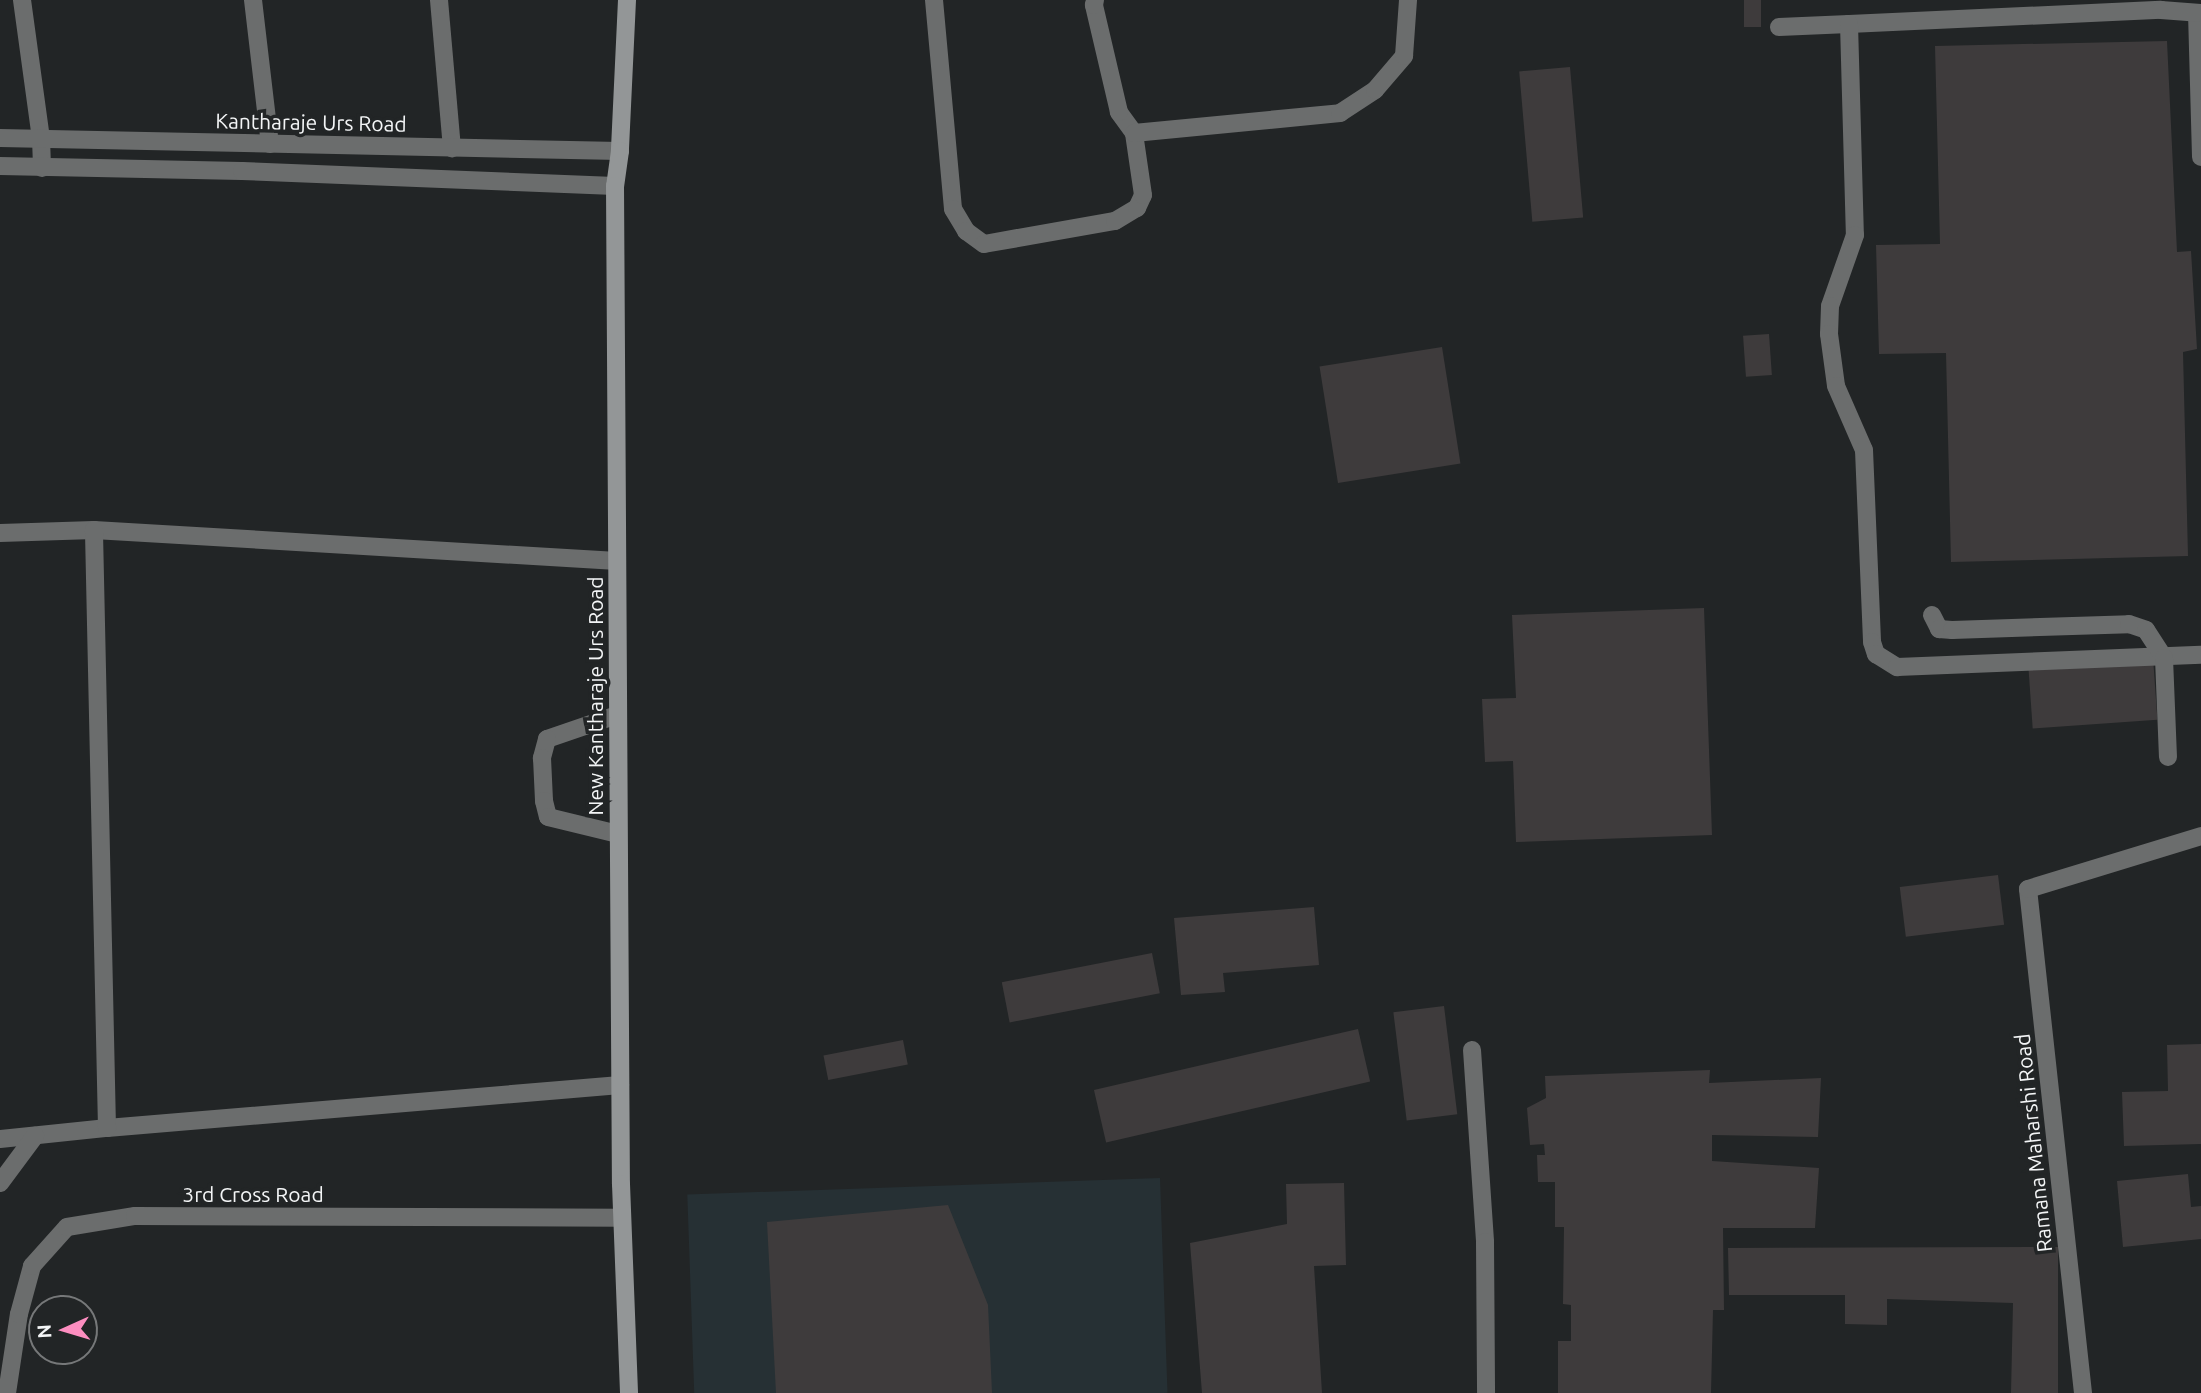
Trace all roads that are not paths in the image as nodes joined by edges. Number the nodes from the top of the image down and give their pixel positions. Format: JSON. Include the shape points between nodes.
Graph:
{"nodes":[{"id":1,"x":22,"y":0,"type":"edge"},
{"id":2,"x":253,"y":0,"type":"edge"},
{"id":3,"x":439,"y":0,"type":"edge"},
{"id":4,"x":627,"y":0,"type":"edge"},
{"id":5,"x":934,"y":0,"type":"edge"},
{"id":6,"x":1096,"y":0,"type":"edge"},
{"id":7,"x":1408,"y":0,"type":"edge"},
{"id":8,"x":2160,"y":5,"type":"edge"},
{"id":9,"x":2199,"y":13,"type":"edge"},
{"id":10,"x":1849,"y":24,"type":"junction"},
{"id":11,"x":1779,"y":27,"type":"dead end"},
{"id":12,"x":1134,"y":133,"type":"junction"},
{"id":13,"x":0,"y":138,"type":"edge"},
{"id":14,"x":41,"y":138,"type":"junction"},
{"id":15,"x":270,"y":144,"type":"junction"},
{"id":16,"x":452,"y":148,"type":"junction"},
{"id":17,"x":620,"y":151,"type":"junction"},
{"id":18,"x":2201,"y":157,"type":"edge"},
{"id":19,"x":0,"y":166,"type":"edge"},
{"id":20,"x":42,"y":168,"type":"junction"},
{"id":21,"x":615,"y":186,"type":"junction"},
{"id":22,"x":94,"y":530,"type":"junction"},
{"id":23,"x":0,"y":533,"type":"edge"},
{"id":24,"x":617,"y":561,"type":"junction"},
{"id":25,"x":1932,"y":614,"type":"dead end"},
{"id":26,"x":2201,"y":656,"type":"edge"},
{"id":27,"x":2164,"y":659,"type":"junction"},
{"id":28,"x":617,"y":715,"type":"junction"},
{"id":29,"x":2168,"y":757,"type":"dead end"},
{"id":30,"x":618,"y":834,"type":"junction"},
{"id":31,"x":2201,"y":836,"type":"edge"},
{"id":32,"x":1472,"y":1050,"type":"dead end"},
{"id":33,"x":620,"y":1085,"type":"junction"},
{"id":34,"x":107,"y":1128,"type":"junction"},
{"id":35,"x":35,"y":1136,"type":"junction"},
{"id":36,"x":0,"y":1139,"type":"edge"},
{"id":37,"x":0,"y":1182,"type":"edge"},
{"id":38,"x":621,"y":1218,"type":"junction"},
{"id":39,"x":7,"y":1393,"type":"edge"},
{"id":40,"x":629,"y":1393,"type":"edge"},
{"id":41,"x":1486,"y":1393,"type":"edge"},
{"id":42,"x":2082,"y":1393,"type":"edge"}],
"edges":[{"from":1,"to":14,"type":"street"},
{"from":2,"to":15,"type":"street"},
{"from":3,"to":16,"type":"street"},
{"from":4,"to":17,"type":"main road","name":"New Kantharaje Urs Road"},
{"from":5,"to":12,"type":"street","via":[[953,209],[965,232],[984,244],[1115,221],[1137,208],[1143,195]]},
{"from":6,"to":12,"type":"street","via":[[1119,112]]},
{"from":7,"to":12,"type":"street","via":[[1404,56],[1375,90],[1340,113]]},
{"from":8,"to":9,"type":"street"},
{"from":8,"to":10,"type":"street"},
{"from":9,"to":18,"type":"street"},
{"from":10,"to":11,"type":"street"},
{"from":10,"to":27,"type":"street","via":[[1855,235],[1830,306],[1829,334],[1836,386],[1864,450],[1876,654],[1897,667]]},
{"from":13,"to":14,"type":"street","name":"Kantharaje Urs Road"},
{"from":14,"to":15,"type":"street","name":"Kantharaje Urs Road"},
{"from":14,"to":20,"type":"street"},
{"from":15,"to":16,"type":"street","name":"Kantharaje Urs Road"},
{"from":16,"to":17,"type":"street","name":"Kantharaje Urs Road"},
{"from":17,"to":21,"type":"main road","name":"New Kantharaje Urs Road"},
{"from":19,"to":20,"type":"street"},
{"from":20,"to":21,"type":"street"},
{"from":21,"to":24,"type":"main road","name":"New Kantharaje Urs Road"},
{"from":22,"to":23,"type":"street"},
{"from":22,"to":24,"type":"street"},
{"from":22,"to":34,"type":"street"},
{"from":24,"to":28,"type":"main road","name":"New Kantharaje Urs Road"},
{"from":25,"to":27,"type":"street","via":[[1939,629],[1952,631],[2129,624],[2146,630]]},
{"from":26,"to":27,"type":"street"},
{"from":27,"to":29,"type":"street"},
{"from":28,"to":30,"type":"main road","name":"New Kantharaje Urs Road"},
{"from":28,"to":30,"type":"street","via":[[547,739],[542,758],[548,817]]},
{"from":30,"to":33,"type":"main road","name":"New Kantharaje Urs Road"},
{"from":31,"to":42,"type":"street","name":"Ramana Maharshi Road","via":[[2028,889]]},
{"from":32,"to":41,"type":"street","via":[[1485,1242]]},
{"from":33,"to":34,"type":"street"},
{"from":33,"to":38,"type":"main road","name":"New Kantharaje Urs Road"},
{"from":34,"to":35,"type":"street"},
{"from":35,"to":36,"type":"street"},
{"from":35,"to":37,"type":"street"},
{"from":38,"to":39,"type":"street","name":"3rd Cross Road","via":[[135,1216],[67,1227],[32,1266]]},
{"from":38,"to":40,"type":"main road","name":"New Kantharaje Urs Road"}]}
